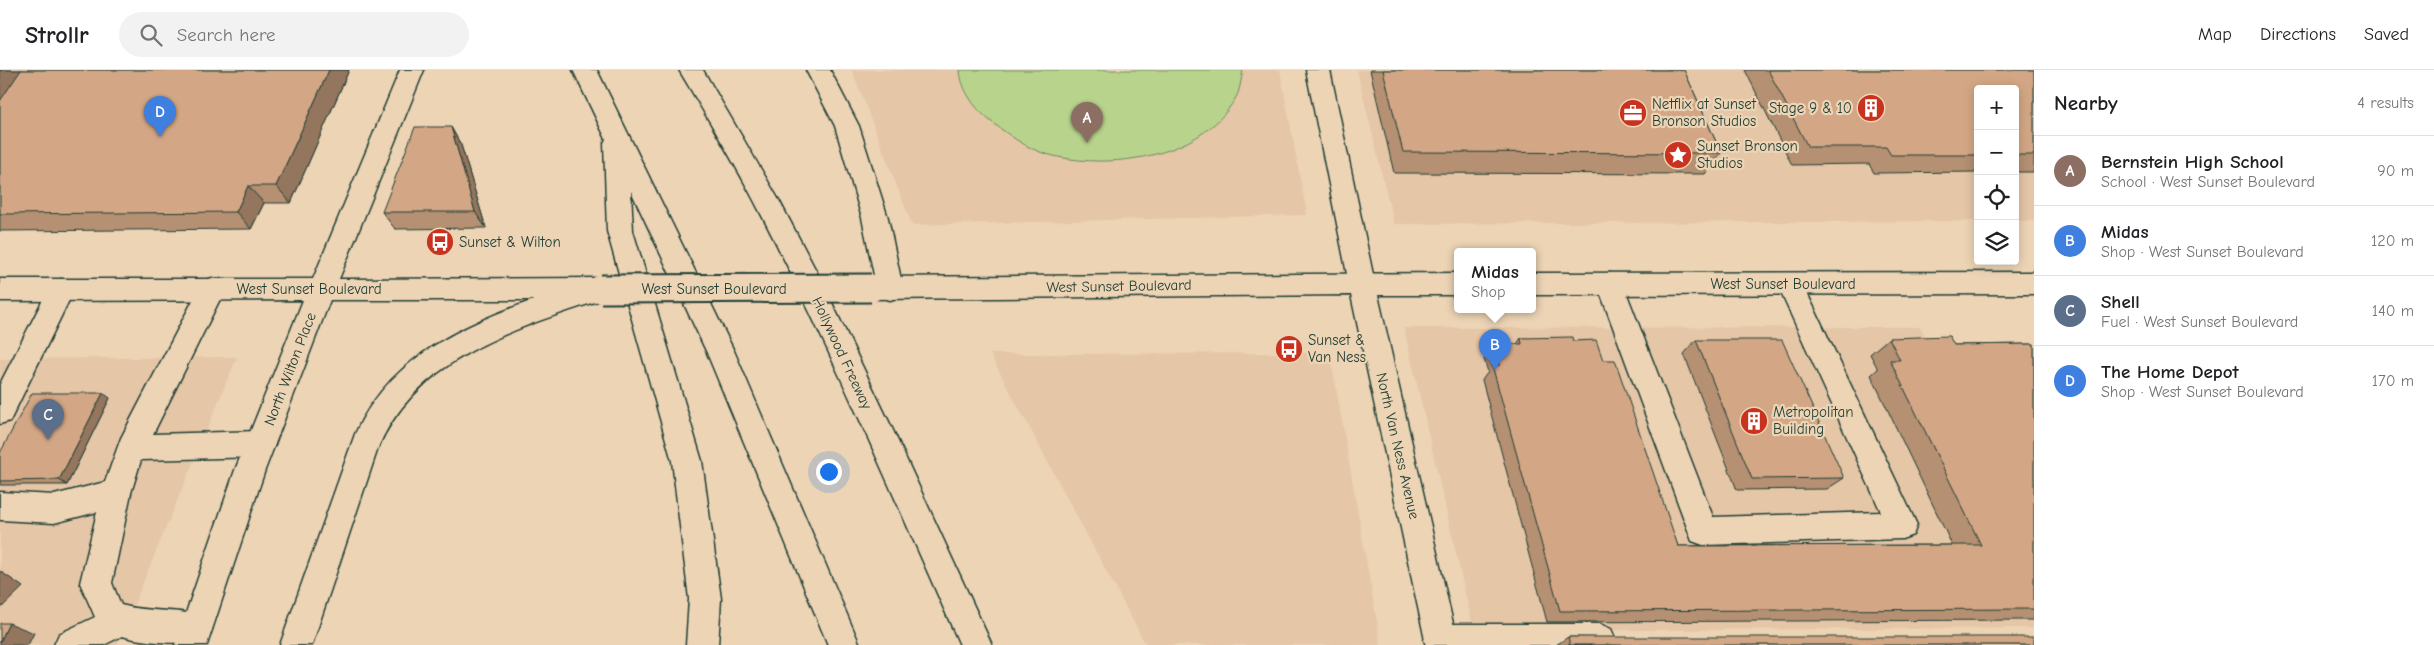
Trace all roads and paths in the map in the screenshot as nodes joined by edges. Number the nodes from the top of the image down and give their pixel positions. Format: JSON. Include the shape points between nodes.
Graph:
{"nodes":[{"id":1,"x":412,"y":70,"type":"edge"},
{"id":2,"x":585,"y":70,"type":"edge"},
{"id":3,"x":691,"y":70,"type":"edge"},
{"id":4,"x":818,"y":70,"type":"edge"},
{"id":5,"x":1318,"y":70,"type":"edge"},
{"id":6,"x":615,"y":129,"type":"junction"},
{"id":7,"x":2034,"y":283,"type":"edge"},
{"id":8,"x":1362,"y":284,"type":"junction"},
{"id":9,"x":1454,"y":284,"type":"edge"},
{"id":10,"x":1536,"y":284,"type":"edge"},
{"id":11,"x":1610,"y":284,"type":"junction"},
{"id":12,"x":1790,"y":284,"type":"junction"},
{"id":13,"x":880,"y":288,"type":"junction"},
{"id":14,"x":212,"y":289,"type":"junction"},
{"id":15,"x":322,"y":289,"type":"junction"},
{"id":16,"x":601,"y":289,"type":"junction"},
{"id":17,"x":0,"y":290,"type":"edge"},
{"id":18,"x":61,"y":290,"type":"junction"},
{"id":19,"x":0,"y":412,"type":"edge"},
{"id":20,"x":261,"y":444,"type":"junction"},
{"id":21,"x":131,"y":447,"type":"junction"},
{"id":22,"x":116,"y":493,"type":"junction"},
{"id":23,"x":0,"y":506,"type":"edge"},
{"id":24,"x":120,"y":621,"type":"junction"},
{"id":25,"x":194,"y":637,"type":"edge"},
{"id":26,"x":1624,"y":640,"type":"edge"},
{"id":27,"x":1441,"y":643,"type":"edge"},
{"id":28,"x":70,"y":645,"type":"edge"},
{"id":29,"x":296,"y":645,"type":"edge"},
{"id":30,"x":702,"y":645,"type":"edge"},
{"id":31,"x":844,"y":645,"type":"edge"},
{"id":32,"x":976,"y":645,"type":"edge"}],
"edges":[{"from":1,"to":15,"type":"main road","name":"North Wilton Place"},
{"from":2,"to":6,"type":"main road"},
{"from":3,"to":32,"type":"main road","name":"Hollywood Freeway","via":[[764,197],[817,299]]},
{"from":4,"to":13,"type":"main road","via":[[847,126],[875,218]]},
{"from":5,"to":8,"type":"main road","name":"North Van Ness Avenue"},
{"from":6,"to":30,"type":"main road","via":[[620,232],[687,461],[705,599]]},
{"from":6,"to":31,"type":"main road","via":[[721,353]]},
{"from":7,"to":12,"type":"main road","name":"West Sunset Boulevard"},
{"from":8,"to":9,"type":"main road","name":"West Sunset Boulevard"},
{"from":8,"to":13,"type":"main road","name":"West Sunset Boulevard"},
{"from":8,"to":27,"type":"main road","name":"North Van Ness Avenue"},
{"from":10,"to":11,"type":"main road","name":"West Sunset Boulevard"},
{"from":11,"to":12,"type":"main road","name":"West Sunset Boulevard"},
{"from":11,"to":12,"type":"main road","via":[[1703,531],[1902,525]]},
{"from":13,"to":16,"type":"main road","name":"West Sunset Boulevard","bridge":true},
{"from":14,"to":15,"type":"main road","name":"West Sunset Boulevard"},
{"from":14,"to":18,"type":"main road","name":"West Sunset Boulevard"},
{"from":14,"to":21,"type":"main road"},
{"from":15,"to":16,"type":"main road","name":"West Sunset Boulevard"},
{"from":15,"to":20,"type":"main road","name":"North Wilton Place"},
{"from":16,"to":29,"type":"main road","via":[[508,319],[475,335],[440,355],[391,400],[376,420],[364,448]]},
{"from":17,"to":18,"type":"main road","name":"West Sunset Boulevard"},
{"from":18,"to":19,"type":"main road"},
{"from":20,"to":21,"type":"main road"},
{"from":20,"to":25,"type":"main road","name":"North Wilton Place"},
{"from":21,"to":22,"type":"main road"},
{"from":22,"to":23,"type":"main road","via":[[54,509]]},
{"from":22,"to":24,"type":"main road","via":[[96,583],[111,618]]},
{"from":24,"to":25,"type":"main road"},
{"from":24,"to":28,"type":"main road"},
{"from":26,"to":27,"type":"main road"}]}
